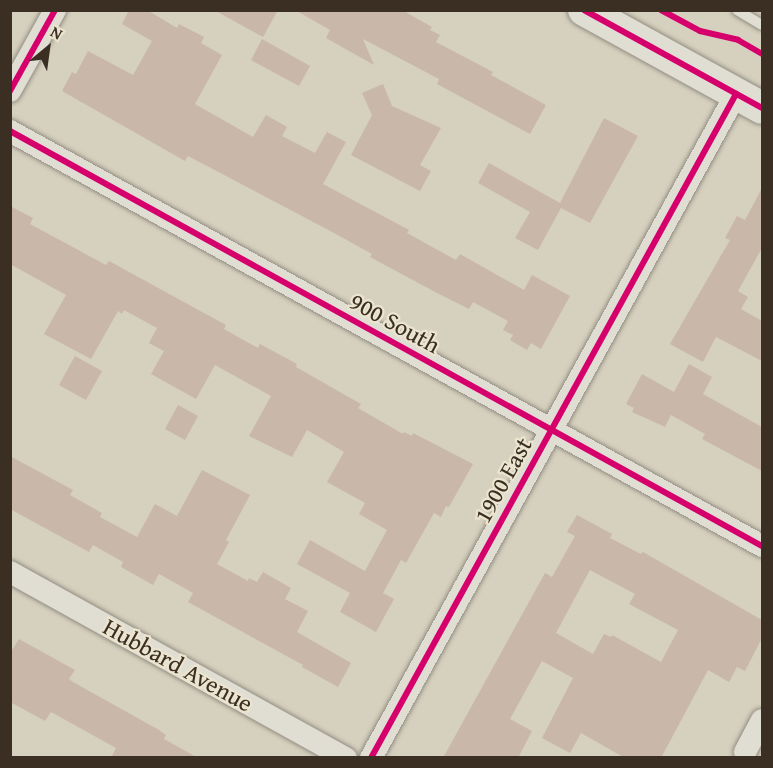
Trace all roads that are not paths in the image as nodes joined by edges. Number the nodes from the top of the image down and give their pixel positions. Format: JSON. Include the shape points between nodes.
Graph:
{"nodes":[{"id":1,"x":55,"y":10,"type":"edge"},
{"id":2,"x":584,"y":10,"type":"edge"},
{"id":3,"x":737,"y":10,"type":"edge"},
{"id":4,"x":762,"y":25,"type":"edge"},
{"id":5,"x":10,"y":92,"type":"edge"},
{"id":6,"x":749,"y":101,"type":"edge"},
{"id":7,"x":10,"y":131,"type":"edge"},
{"id":8,"x":551,"y":430,"type":"junction"},
{"id":9,"x":762,"y":546,"type":"edge"},
{"id":10,"x":10,"y":572,"type":"edge"},
{"id":11,"x":762,"y":720,"type":"edge"},
{"id":12,"x":745,"y":752,"type":"dead end"},
{"id":13,"x":346,"y":758,"type":"edge"},
{"id":14,"x":370,"y":758,"type":"edge"}],
"edges":[{"from":1,"to":5,"type":"street"},
{"from":2,"to":6,"type":"main road"},
{"from":3,"to":4,"type":"lane"},
{"from":6,"to":8,"type":"street","name":"1900 East"},
{"from":7,"to":8,"type":"street","name":"900 South"},
{"from":8,"to":9,"type":"street","name":"900 South"},
{"from":8,"to":14,"type":"street","name":"1900 East"},
{"from":10,"to":13,"type":"street","name":"Hubbard Avenue"},
{"from":11,"to":12,"type":"street"}]}
